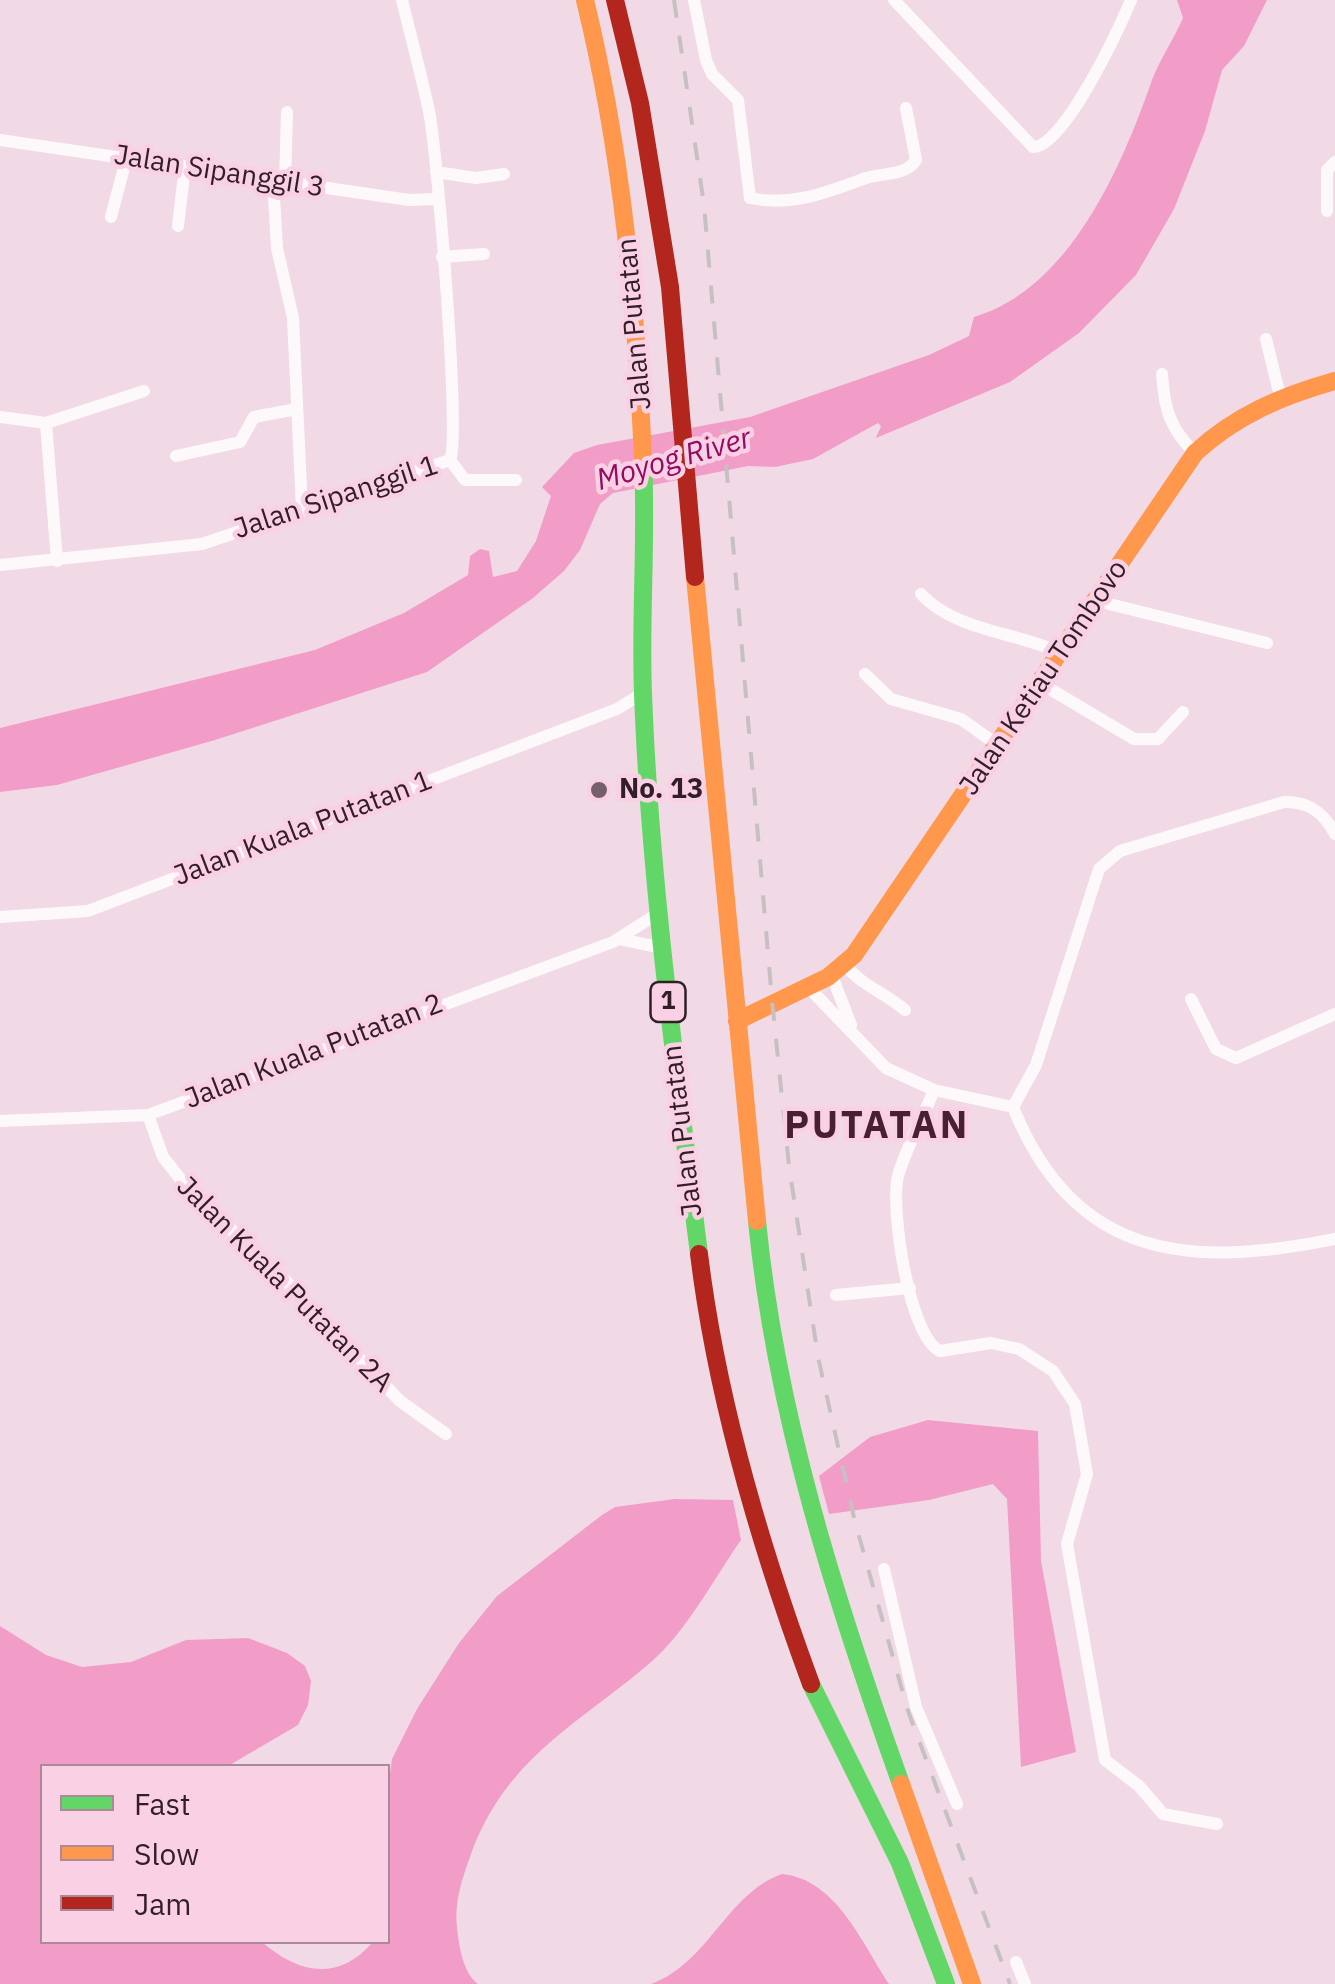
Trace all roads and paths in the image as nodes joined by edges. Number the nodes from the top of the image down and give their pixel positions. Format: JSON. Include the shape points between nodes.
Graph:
{"nodes":[{"id":1,"x":402,"y":0,"type":"edge"},
{"id":2,"x":585,"y":0,"type":"edge"},
{"id":3,"x":616,"y":0,"type":"edge"},
{"id":4,"x":694,"y":0,"type":"edge"},
{"id":5,"x":894,"y":0,"type":"edge"},
{"id":6,"x":1131,"y":0,"type":"edge"},
{"id":7,"x":906,"y":108,"type":"dead end"},
{"id":8,"x":287,"y":112,"type":"dead end"},
{"id":9,"x":0,"y":140,"type":"edge"},
{"id":10,"x":126,"y":156,"type":"junction"},
{"id":11,"x":1335,"y":162,"type":"edge"},
{"id":12,"x":184,"y":166,"type":"junction"},
{"id":13,"x":436,"y":172,"type":"junction"},
{"id":14,"x":504,"y":174,"type":"dead end"},
{"id":15,"x":279,"y":182,"type":"junction"},
{"id":16,"x":438,"y":198,"type":"junction"},
{"id":17,"x":1327,"y":210,"type":"dead end"},
{"id":18,"x":111,"y":217,"type":"dead end"},
{"id":19,"x":178,"y":226,"type":"dead end"},
{"id":20,"x":484,"y":254,"type":"dead end"},
{"id":21,"x":442,"y":257,"type":"junction"},
{"id":22,"x":1266,"y":339,"type":"dead end"},
{"id":23,"x":1162,"y":374,"type":"dead end"},
{"id":24,"x":1335,"y":381,"type":"edge"},
{"id":25,"x":144,"y":391,"type":"dead end"},
{"id":26,"x":1280,"y":396,"type":"junction"},
{"id":27,"x":297,"y":409,"type":"junction"},
{"id":28,"x":0,"y":417,"type":"edge"},
{"id":29,"x":46,"y":423,"type":"junction"},
{"id":30,"x":1195,"y":453,"type":"junction"},
{"id":31,"x":176,"y":456,"type":"dead end"},
{"id":32,"x":450,"y":460,"type":"junction"},
{"id":33,"x":516,"y":480,"type":"dead end"},
{"id":34,"x":302,"y":508,"type":"junction"},
{"id":35,"x":58,"y":561,"type":"junction"},
{"id":36,"x":0,"y":564,"type":"edge"},
{"id":37,"x":921,"y":594,"type":"dead end"},
{"id":38,"x":1096,"y":601,"type":"junction"},
{"id":39,"x":1267,"y":644,"type":"dead end"},
{"id":40,"x":1061,"y":653,"type":"junction"},
{"id":41,"x":865,"y":674,"type":"dead end"},
{"id":42,"x":1040,"y":683,"type":"junction"},
{"id":43,"x":644,"y":692,"type":"junction"},
{"id":44,"x":1183,"y":712,"type":"dead end"},
{"id":45,"x":600,"y":714,"type":"junction"},
{"id":46,"x":646,"y":724,"type":"junction"},
{"id":47,"x":998,"y":746,"type":"junction"},
{"id":48,"x":1335,"y":834,"type":"edge"},
{"id":49,"x":660,"y":912,"type":"junction"},
{"id":50,"x":0,"y":917,"type":"edge"},
{"id":51,"x":620,"y":940,"type":"junction"},
{"id":52,"x":664,"y":948,"type":"junction"},
{"id":53,"x":838,"y":971,"type":"junction"},
{"id":54,"x":734,"y":984,"type":"junction"},
{"id":55,"x":810,"y":989,"type":"junction"},
{"id":56,"x":772,"y":1000,"type":"junction"},
{"id":57,"x":1191,"y":1000,"type":"dead end"},
{"id":58,"x":905,"y":1010,"type":"dead end"},
{"id":59,"x":1335,"y":1014,"type":"edge"},
{"id":60,"x":738,"y":1022,"type":"junction"},
{"id":61,"x":852,"y":1031,"type":"junction"},
{"id":62,"x":934,"y":1090,"type":"junction"},
{"id":63,"x":1014,"y":1107,"type":"junction"},
{"id":64,"x":148,"y":1115,"type":"junction"},
{"id":65,"x":0,"y":1121,"type":"edge"},
{"id":66,"x":1335,"y":1239,"type":"edge"},
{"id":67,"x":910,"y":1288,"type":"junction"},
{"id":68,"x":836,"y":1295,"type":"dead end"},
{"id":69,"x":446,"y":1434,"type":"dead end"},
{"id":70,"x":884,"y":1569,"type":"dead end"},
{"id":71,"x":958,"y":1804,"type":"dead end"},
{"id":72,"x":1217,"y":1824,"type":"dead end"},
{"id":73,"x":953,"y":1936,"type":"junction"},
{"id":74,"x":1016,"y":1962,"type":"dead end"},
{"id":75,"x":942,"y":1976,"type":"edge"},
{"id":76,"x":972,"y":1984,"type":"edge"},
{"id":77,"x":1025,"y":1984,"type":"edge"}],
"edges":[{"from":1,"to":13,"type":"street","name":"Jalan Sipanggil 1","via":[[430,113]]},
{"from":2,"to":43,"type":"main road","name":"Jalan Putatan","number":"1","via":[[621,176],[635,290],[648,532]]},
{"from":3,"to":54,"type":"main road","name":"Jalan Putatan","via":[[670,287]]},
{"from":4,"to":7,"type":"street","via":[[712,74],[738,100],[750,198],[824,195],[908,169],[916,160]]},
{"from":5,"to":6,"type":"street","via":[[1033,147],[1050,142],[1083,94]]},
{"from":8,"to":15,"type":"street"},
{"from":9,"to":10,"type":"street","name":"Jalan Sipanggil 3"},
{"from":10,"to":12,"type":"street","name":"Jalan Sipanggil 3"},
{"from":10,"to":18,"type":"street"},
{"from":11,"to":17,"type":"street","via":[[1327,170]]},
{"from":12,"to":15,"type":"street","name":"Jalan Sipanggil 3"},
{"from":12,"to":19,"type":"street"},
{"from":13,"to":14,"type":"street"},
{"from":13,"to":16,"type":"street","name":"Jalan Sipanggil 1"},
{"from":15,"to":16,"type":"street","name":"Jalan Sipanggil 3"},
{"from":15,"to":27,"type":"street","via":[[277,248],[293,318]]},
{"from":16,"to":21,"type":"street","name":"Jalan Sipanggil 1"},
{"from":20,"to":21,"type":"street"},
{"from":21,"to":32,"type":"street","name":"Jalan Sipanggil 1"},
{"from":22,"to":26,"type":"street"},
{"from":23,"to":30,"type":"street","via":[[1167,416]]},
{"from":24,"to":26,"type":"main road","name":"Jalan Ketiau Tombovo"},
{"from":25,"to":29,"type":"street"},
{"from":26,"to":30,"type":"main road","name":"Jalan Ketiau Tombovo","via":[[1218,428]]},
{"from":27,"to":31,"type":"street","via":[[254,417],[234,444]]},
{"from":27,"to":34,"type":"street"},
{"from":28,"to":29,"type":"street"},
{"from":29,"to":35,"type":"street"},
{"from":30,"to":38,"type":"main road","name":"Jalan Ketiau Tombovo"},
{"from":32,"to":33,"type":"street","via":[[465,480]]},
{"from":32,"to":34,"type":"street","name":"Jalan Sipanggil 1"},
{"from":34,"to":35,"type":"street","name":"Jalan Sipanggil 1","via":[[181,548]]},
{"from":35,"to":36,"type":"street","name":"Jalan Sipanggil 1"},
{"from":37,"to":40,"type":"street","via":[[946,614]]},
{"from":38,"to":39,"type":"street"},
{"from":38,"to":40,"type":"main road","name":"Jalan Ketiau Tombovo"},
{"from":40,"to":42,"type":"main road","name":"Jalan Ketiau Tombovo"},
{"from":41,"to":47,"type":"street","via":[[891,699],[961,719]]},
{"from":42,"to":44,"type":"street","via":[[1134,739],[1158,739]]},
{"from":42,"to":47,"type":"main road","name":"Jalan Ketiau Tombovo"},
{"from":43,"to":45,"type":"street","name":"Jalan Kuala Putatan 1"},
{"from":43,"to":46,"type":"main road","name":"Jalan Putatan","number":"1"},
{"from":45,"to":46,"type":"street"},
{"from":45,"to":50,"type":"street","name":"Jalan Kuala Putatan 1","via":[[88,911]]},
{"from":46,"to":49,"type":"main road","name":"Jalan Putatan","number":"1"},
{"from":47,"to":53,"type":"main road","name":"Jalan Ketiau Tombovo"},
{"from":48,"to":63,"type":"street","via":[[1316,809],[1284,802],[1107,859],[1036,1065]]},
{"from":49,"to":51,"type":"street","name":"Jalan Kuala Putatan 2"},
{"from":49,"to":52,"type":"main road","name":"Jalan Putatan","number":"1"},
{"from":51,"to":52,"type":"street"},
{"from":51,"to":64,"type":"street","name":"Jalan Kuala Putatan 2"},
{"from":52,"to":75,"type":"main road","name":"Jalan Putatan","number":"1","via":[[706,1312],[766,1565],[815,1694],[900,1864]]},
{"from":53,"to":55,"type":"main road","name":"Jalan Ketiau Tombovo"},
{"from":53,"to":58,"type":"street","via":[[878,988]]},
{"from":53,"to":61,"type":"street"},
{"from":54,"to":56,"type":"main road"},
{"from":54,"to":60,"type":"main road","name":"Jalan Putatan"},
{"from":55,"to":56,"type":"main road","name":"Jalan Ketiau Tombovo"},
{"from":55,"to":61,"type":"street"},
{"from":56,"to":60,"type":"main road","name":"Jalan Ketiau Tombovo"},
{"from":57,"to":59,"type":"street","via":[[1216,1049],[1236,1058]]},
{"from":60,"to":73,"type":"main road","name":"Jalan Putatan","via":[[765,1304],[799,1458],[876,1721]]},
{"from":61,"to":62,"type":"street","via":[[886,1068]]},
{"from":62,"to":63,"type":"street"},
{"from":62,"to":67,"type":"street","via":[[895,1192]]},
{"from":63,"to":66,"type":"street","via":[[1037,1156],[1065,1189],[1150,1245],[1226,1255]]},
{"from":64,"to":65,"type":"street","name":"Jalan Kuala Putatan 2"},
{"from":64,"to":69,"type":"street","name":"Jalan Kuala Putatan 2A","via":[[157,1145],[180,1180],[400,1402]]},
{"from":67,"to":68,"type":"street"},
{"from":67,"to":72,"type":"street","via":[[932,1348],[1006,1345],[1038,1359],[1066,1386],[1082,1431],[1087,1474],[1067,1544],[1105,1760],[1164,1814]]},
{"from":70,"to":71,"type":"street","via":[[916,1707]]},
{"from":73,"to":75,"type":"main road"},
{"from":73,"to":76,"type":"main road","name":"Jalan Putatan"},
{"from":74,"to":77,"type":"street"}]}
